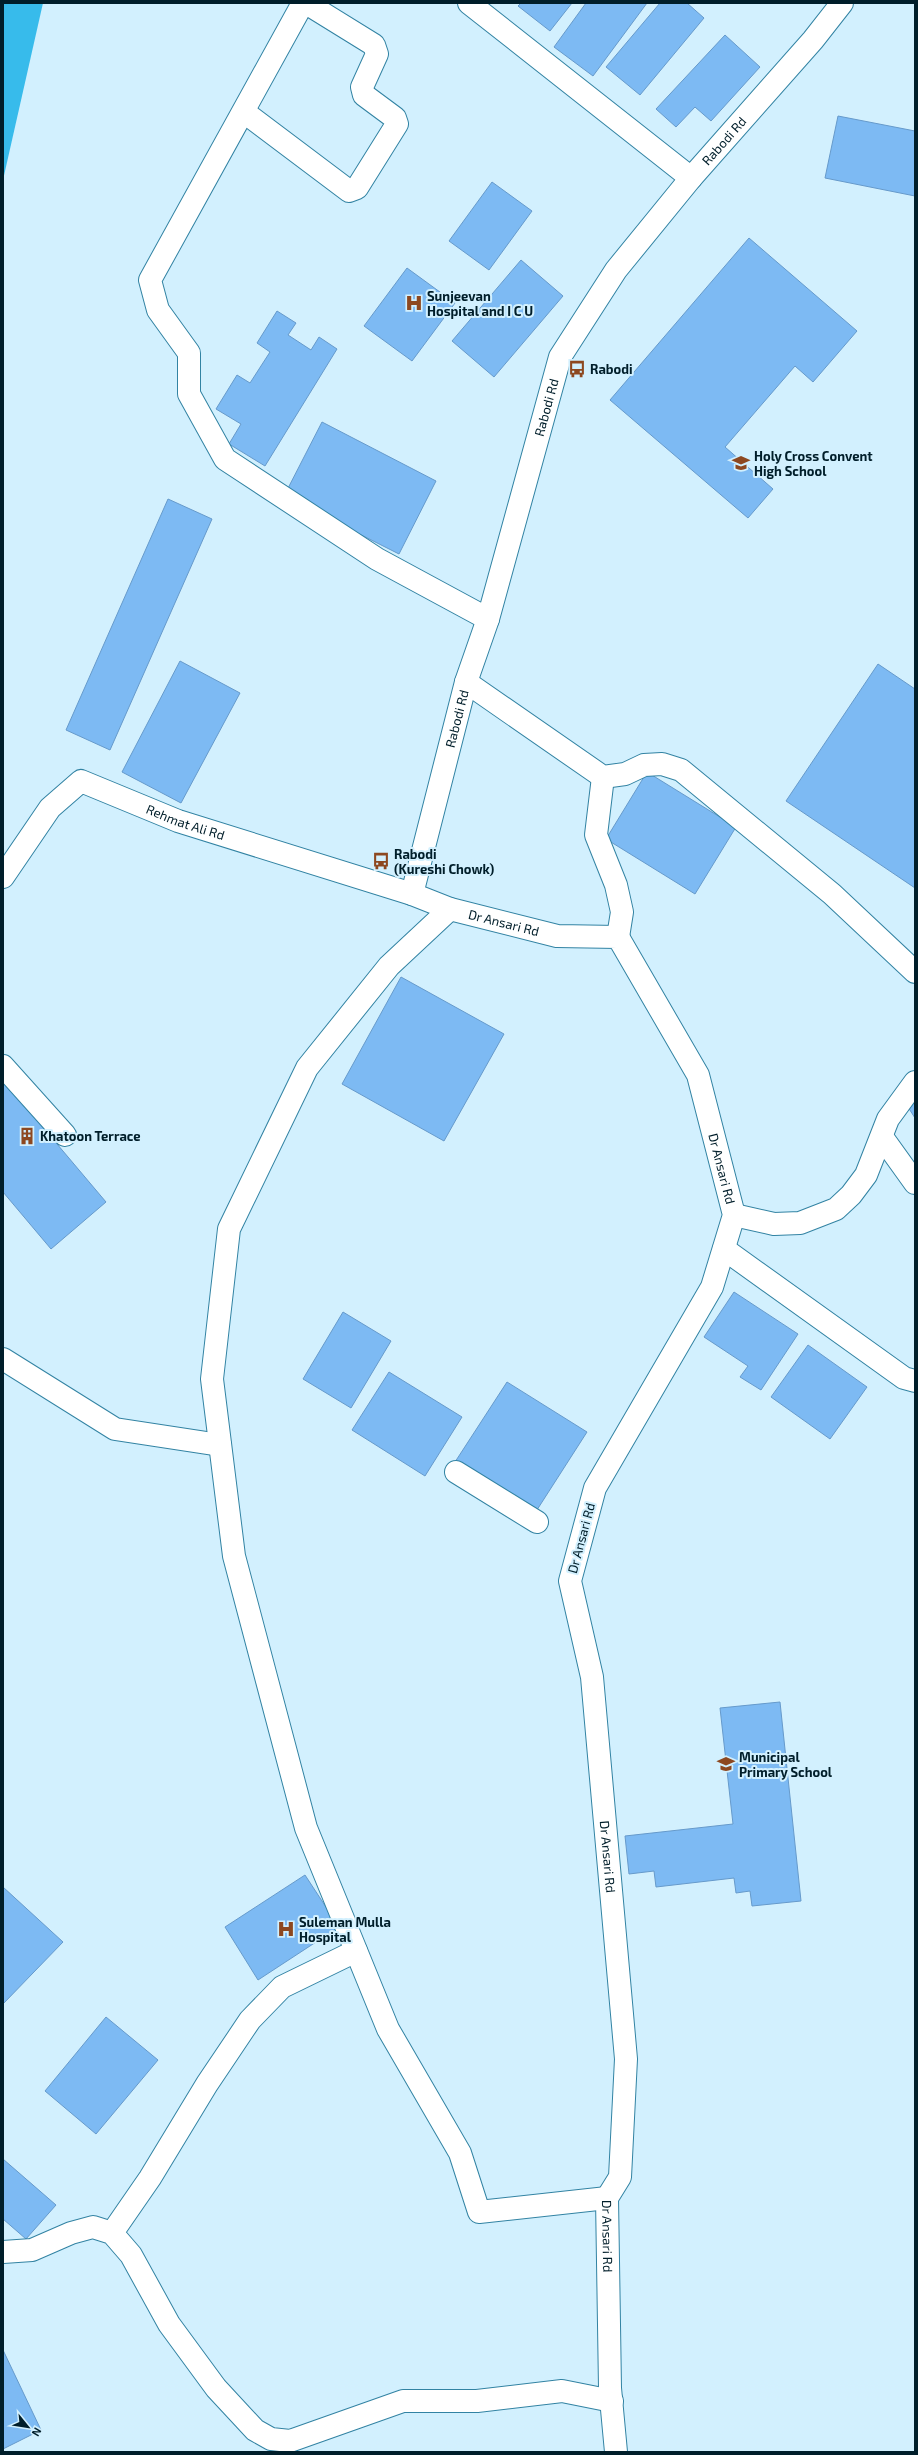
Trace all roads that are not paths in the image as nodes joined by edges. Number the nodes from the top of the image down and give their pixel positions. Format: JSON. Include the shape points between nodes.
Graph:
{"nodes":[{"id":1,"x":305,"y":3,"type":"edge"},
{"id":2,"x":469,"y":3,"type":"edge"},
{"id":3,"x":842,"y":3,"type":"edge"},
{"id":4,"x":244,"y":112,"type":"junction"},
{"id":5,"x":691,"y":178,"type":"junction"},
{"id":6,"x":488,"y":618,"type":"junction"},
{"id":7,"x":466,"y":682,"type":"junction"},
{"id":8,"x":603,"y":777,"type":"junction"},
{"id":9,"x":3,"y":877,"type":"edge"},
{"id":10,"x":412,"y":894,"type":"junction"},
{"id":11,"x":450,"y":909,"type":"junction"},
{"id":12,"x":618,"y":938,"type":"junction"},
{"id":13,"x":915,"y":972,"type":"edge"},
{"id":14,"x":3,"y":1066,"type":"edge"},
{"id":15,"x":915,"y":1082,"type":"edge"},
{"id":16,"x":65,"y":1135,"type":"dead end"},
{"id":17,"x":882,"y":1137,"type":"junction"},
{"id":18,"x":915,"y":1184,"type":"edge"},
{"id":19,"x":734,"y":1215,"type":"junction"},
{"id":20,"x":724,"y":1249,"type":"junction"},
{"id":21,"x":3,"y":1359,"type":"edge"},
{"id":22,"x":915,"y":1381,"type":"edge"},
{"id":23,"x":220,"y":1445,"type":"junction"},
{"id":24,"x":456,"y":1472,"type":"dead end"},
{"id":25,"x":537,"y":1522,"type":"dead end"},
{"id":26,"x":356,"y":1951,"type":"junction"},
{"id":27,"x":607,"y":2198,"type":"junction"},
{"id":28,"x":112,"y":2233,"type":"junction"},
{"id":29,"x":3,"y":2252,"type":"edge"},
{"id":30,"x":612,"y":2401,"type":"junction"},
{"id":31,"x":616,"y":2452,"type":"edge"}],
"edges":[{"from":1,"to":4,"type":"street"},
{"from":1,"to":4,"type":"street","via":[[374,45],[377,54],[362,87],[364,95],[395,118],[397,124],[357,188],[350,191]]},
{"from":2,"to":5,"type":"street"},
{"from":3,"to":5,"type":"street","name":"Rabodi Rd","via":[[813,40]]},
{"from":4,"to":6,"type":"street","via":[[150,280],[158,310],[189,353],[190,394],[225,459],[377,559]]},
{"from":5,"to":6,"type":"street","name":"Rabodi Rd","via":[[616,270],[560,357]]},
{"from":6,"to":7,"type":"street","name":"Rabodi Rd"},
{"from":7,"to":8,"type":"street"},
{"from":7,"to":10,"type":"street","name":"Rabodi Rd"},
{"from":8,"to":12,"type":"street","via":[[596,835],[616,885],[622,912]]},
{"from":8,"to":13,"type":"street","via":[[625,774],[644,765],[662,764],[680,770],[832,894]]},
{"from":9,"to":10,"type":"street","name":"Rehmat Ali Rd","via":[[50,808],[81,781],[178,821]]},
{"from":10,"to":11,"type":"street","name":"Dr Ansari Rd"},
{"from":11,"to":12,"type":"street","name":"Dr Ansari Rd","via":[[557,936]]},
{"from":11,"to":23,"type":"street","via":[[389,966],[307,1068],[229,1229],[212,1379]]},
{"from":12,"to":19,"type":"street","name":"Dr Ansari Rd","via":[[698,1076]]},
{"from":14,"to":16,"type":"street"},
{"from":15,"to":17,"type":"street","via":[[888,1119]]},
{"from":17,"to":18,"type":"street"},
{"from":17,"to":19,"type":"street","via":[[866,1174],[851,1195],[836,1209],[800,1223],[774,1224]]},
{"from":19,"to":20,"type":"street","name":"Dr Ansari Rd"},
{"from":20,"to":22,"type":"street","via":[[904,1378]]},
{"from":20,"to":27,"type":"street","name":"Dr Ansari Rd","via":[[712,1287],[595,1488],[570,1581],[592,1677],[626,2059],[620,2177]]},
{"from":21,"to":23,"type":"street","via":[[115,1429]]},
{"from":23,"to":26,"type":"street","via":[[234,1556],[306,1828]]},
{"from":24,"to":25,"type":"street"},
{"from":26,"to":27,"type":"street","via":[[388,2029],[460,2153],[479,2212]]},
{"from":26,"to":28,"type":"street","via":[[282,1987],[250,2020]]},
{"from":27,"to":30,"type":"street","name":"Dr Ansari Rd"},
{"from":28,"to":29,"type":"street","via":[[93,2227],[71,2233],[32,2250]]},
{"from":28,"to":30,"type":"street","via":[[131,2256],[169,2324],[216,2388],[255,2430],[271,2439],[290,2441],[403,2401],[477,2401],[562,2391]]},
{"from":30,"to":31,"type":"street","name":"Dr Ansari Rd"}]}
